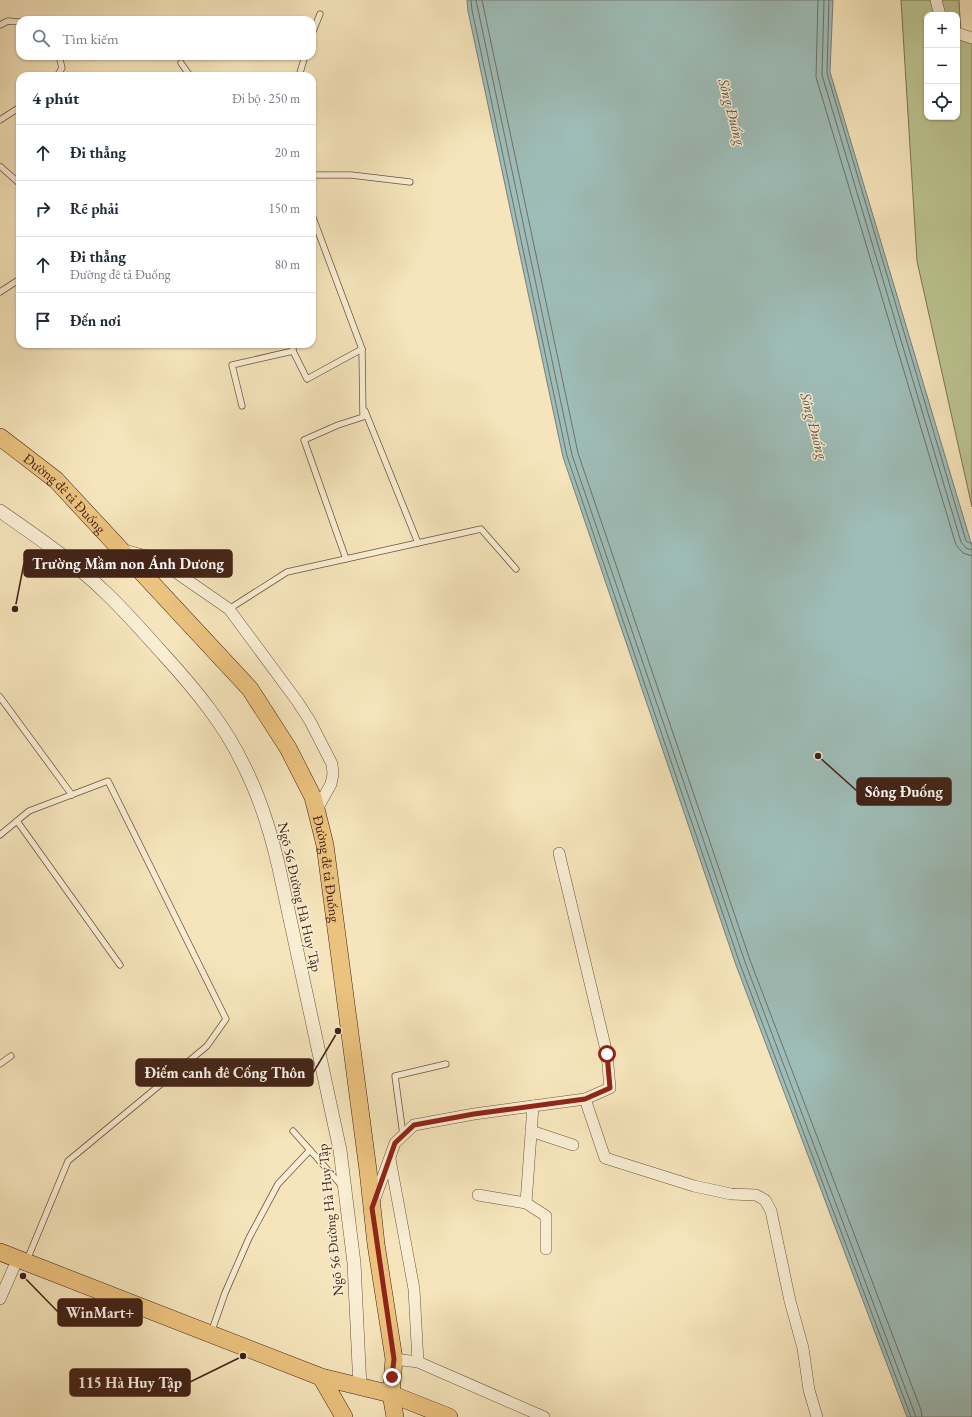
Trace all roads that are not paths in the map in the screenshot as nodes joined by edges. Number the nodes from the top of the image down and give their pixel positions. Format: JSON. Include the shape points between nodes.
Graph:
{"nodes":[{"id":1,"x":936,"y":0,"type":"edge"},
{"id":2,"x":939,"y":12,"type":"edge"},
{"id":3,"x":320,"y":14,"type":"dead end"},
{"id":4,"x":16,"y":22,"type":"edge"},
{"id":5,"x":316,"y":24,"type":"edge"},
{"id":6,"x":0,"y":25,"type":"edge"},
{"id":7,"x":960,"y":34,"type":"edge"},
{"id":8,"x":972,"y":38,"type":"edge"},
{"id":9,"x":60,"y":60,"type":"edge"},
{"id":10,"x":304,"y":60,"type":"edge"},
{"id":11,"x":181,"y":63,"type":"dead end"},
{"id":12,"x":59,"y":72,"type":"edge"},
{"id":13,"x":187,"y":72,"type":"edge"},
{"id":14,"x":300,"y":72,"type":"edge"},
{"id":15,"x":16,"y":110,"type":"edge"},
{"id":16,"x":0,"y":120,"type":"edge"},
{"id":17,"x":1,"y":167,"type":"dead end"},
{"id":18,"x":316,"y":175,"type":"edge"},
{"id":19,"x":16,"y":180,"type":"edge"},
{"id":20,"x":410,"y":182,"type":"dead end"},
{"id":21,"x":316,"y":225,"type":"edge"},
{"id":22,"x":16,"y":282,"type":"edge"},
{"id":23,"x":0,"y":292,"type":"edge"},
{"id":24,"x":292,"y":348,"type":"edge"},
{"id":25,"x":362,"y":349,"type":"junction"},
{"id":26,"x":292,"y":351,"type":"junction"},
{"id":27,"x":242,"y":406,"type":"dead end"},
{"id":28,"x":363,"y":406,"type":"junction"},
{"id":29,"x":0,"y":437,"type":"edge"},
{"id":30,"x":1,"y":514,"type":"edge"},
{"id":31,"x":418,"y":543,"type":"junction"},
{"id":32,"x":117,"y":547,"type":"junction"},
{"id":33,"x":346,"y":559,"type":"junction"},
{"id":34,"x":516,"y":569,"type":"dead end"},
{"id":35,"x":229,"y":609,"type":"junction"},
{"id":36,"x":0,"y":698,"type":"edge"},
{"id":37,"x":72,"y":795,"type":"junction"},
{"id":38,"x":317,"y":809,"type":"junction"},
{"id":39,"x":17,"y":821,"type":"junction"},
{"id":40,"x":0,"y":835,"type":"edge"},
{"id":41,"x":559,"y":853,"type":"dead end"},
{"id":42,"x":120,"y":964,"type":"dead end"},
{"id":43,"x":11,"y":1056,"type":"dead end"},
{"id":44,"x":0,"y":1064,"type":"edge"},
{"id":45,"x":446,"y":1064,"type":"dead end"},
{"id":46,"x":585,"y":1099,"type":"junction"},
{"id":47,"x":533,"y":1106,"type":"junction"},
{"id":48,"x":293,"y":1131,"type":"dead end"},
{"id":49,"x":531,"y":1131,"type":"junction"},
{"id":50,"x":403,"y":1136,"type":"junction"},
{"id":51,"x":573,"y":1145,"type":"dead end"},
{"id":52,"x":310,"y":1150,"type":"junction"},
{"id":53,"x":390,"y":1158,"type":"junction"},
{"id":54,"x":345,"y":1190,"type":"junction"},
{"id":55,"x":478,"y":1195,"type":"dead end"},
{"id":56,"x":526,"y":1203,"type":"junction"},
{"id":57,"x":372,"y":1208,"type":"junction"},
{"id":58,"x":546,"y":1249,"type":"dead end"},
{"id":59,"x":0,"y":1252,"type":"edge"},
{"id":60,"x":22,"y":1260,"type":"junction"},
{"id":61,"x":0,"y":1299,"type":"edge"},
{"id":62,"x":210,"y":1334,"type":"junction"},
{"id":63,"x":394,"y":1359,"type":"junction"},
{"id":64,"x":418,"y":1362,"type":"junction"},
{"id":65,"x":321,"y":1377,"type":"junction"},
{"id":66,"x":360,"y":1387,"type":"junction"},
{"id":67,"x":391,"y":1394,"type":"junction"},
{"id":68,"x":344,"y":1417,"type":"edge"},
{"id":69,"x":395,"y":1417,"type":"edge"},
{"id":70,"x":449,"y":1417,"type":"edge"},
{"id":71,"x":544,"y":1417,"type":"edge"},
{"id":72,"x":817,"y":1417,"type":"edge"}],
"edges":[{"from":1,"to":2,"type":"street"},
{"from":3,"to":5,"type":"lane"},
{"from":4,"to":6,"type":"lane","via":[[8,21]]},
{"from":7,"to":8,"type":"street"},
{"from":9,"to":12,"type":"lane","via":[[62,68]]},
{"from":10,"to":14,"type":"lane"},
{"from":11,"to":13,"type":"lane"},
{"from":15,"to":16,"type":"lane"},
{"from":17,"to":19,"type":"lane"},
{"from":18,"to":20,"type":"lane","via":[[351,175]]},
{"from":21,"to":25,"type":"lane"},
{"from":22,"to":23,"type":"lane"},
{"from":24,"to":26,"type":"lane"},
{"from":25,"to":26,"type":"lane","via":[[307,379]]},
{"from":25,"to":28,"type":"lane"},
{"from":26,"to":27,"type":"lane","via":[[232,365]]},
{"from":28,"to":31,"type":"lane"},
{"from":28,"to":33,"type":"lane","via":[[363,417],[304,440]]},
{"from":29,"to":32,"type":"main road","name":"Đường đê tả Đuống","via":[[56,480]]},
{"from":30,"to":54,"type":"street","name":"Ngõ 56 Đường Hà Huy Tập","via":[[62,556],[105,592],[140,628],[199,695],[245,767],[269,828],[331,1106]]},
{"from":31,"to":33,"type":"lane"},
{"from":31,"to":34,"type":"lane","via":[[481,528]]},
{"from":32,"to":35,"type":"street","via":[[146,556],[174,571]]},
{"from":32,"to":38,"type":"main road","name":"Đường đê tả Đuống","via":[[250,689],[288,748]]},
{"from":33,"to":35,"type":"lane","via":[[287,572]]},
{"from":35,"to":38,"type":"street","via":[[297,701],[332,764],[331,784]]},
{"from":36,"to":37,"type":"lane"},
{"from":37,"to":39,"type":"lane","via":[[29,811]]},
{"from":37,"to":60,"type":"lane","via":[[108,781],[226,1019],[207,1046],[68,1161]]},
{"from":38,"to":57,"type":"main road","name":"Đường đê tả Đuống","via":[[325,845]]},
{"from":39,"to":40,"type":"lane"},
{"from":39,"to":42,"type":"lane"},
{"from":41,"to":46,"type":"street","via":[[607,1054],[610,1088]]},
{"from":43,"to":44,"type":"lane"},
{"from":45,"to":50,"type":"lane","via":[[394,1076]]},
{"from":46,"to":47,"type":"street"},
{"from":46,"to":72,"type":"street","via":[[605,1158],[694,1186],[731,1194],[756,1194],[766,1200],[772,1212],[790,1301],[803,1348],[809,1390]]},
{"from":47,"to":49,"type":"street"},
{"from":47,"to":50,"type":"street","via":[[414,1125]]},
{"from":48,"to":52,"type":"lane"},
{"from":49,"to":51,"type":"street"},
{"from":49,"to":56,"type":"street"},
{"from":50,"to":53,"type":"street","via":[[395,1143]]},
{"from":52,"to":54,"type":"lane"},
{"from":52,"to":62,"type":"lane","via":[[278,1184],[246,1245]]},
{"from":53,"to":57,"type":"street"},
{"from":53,"to":64,"type":"street","via":[[414,1289]]},
{"from":54,"to":66,"type":"street","name":"Ngõ 56 Đường Hà Huy Tập","via":[[354,1263]]},
{"from":55,"to":56,"type":"street"},
{"from":56,"to":58,"type":"street","via":[[546,1216]]},
{"from":57,"to":63,"type":"main road","name":"Đường đê tả Đuống"},
{"from":59,"to":60,"type":"main road"},
{"from":60,"to":61,"type":"street"},
{"from":60,"to":62,"type":"main road"},
{"from":62,"to":65,"type":"main road"},
{"from":63,"to":64,"type":"street"},
{"from":63,"to":67,"type":"main road","name":"Đường đê tả Đuống"},
{"from":64,"to":71,"type":"street"},
{"from":65,"to":66,"type":"main road"},
{"from":65,"to":68,"type":"main road"},
{"from":66,"to":67,"type":"main road"},
{"from":67,"to":69,"type":"main road","name":"Đường đê tả Đuống"},
{"from":67,"to":70,"type":"main road"}]}
